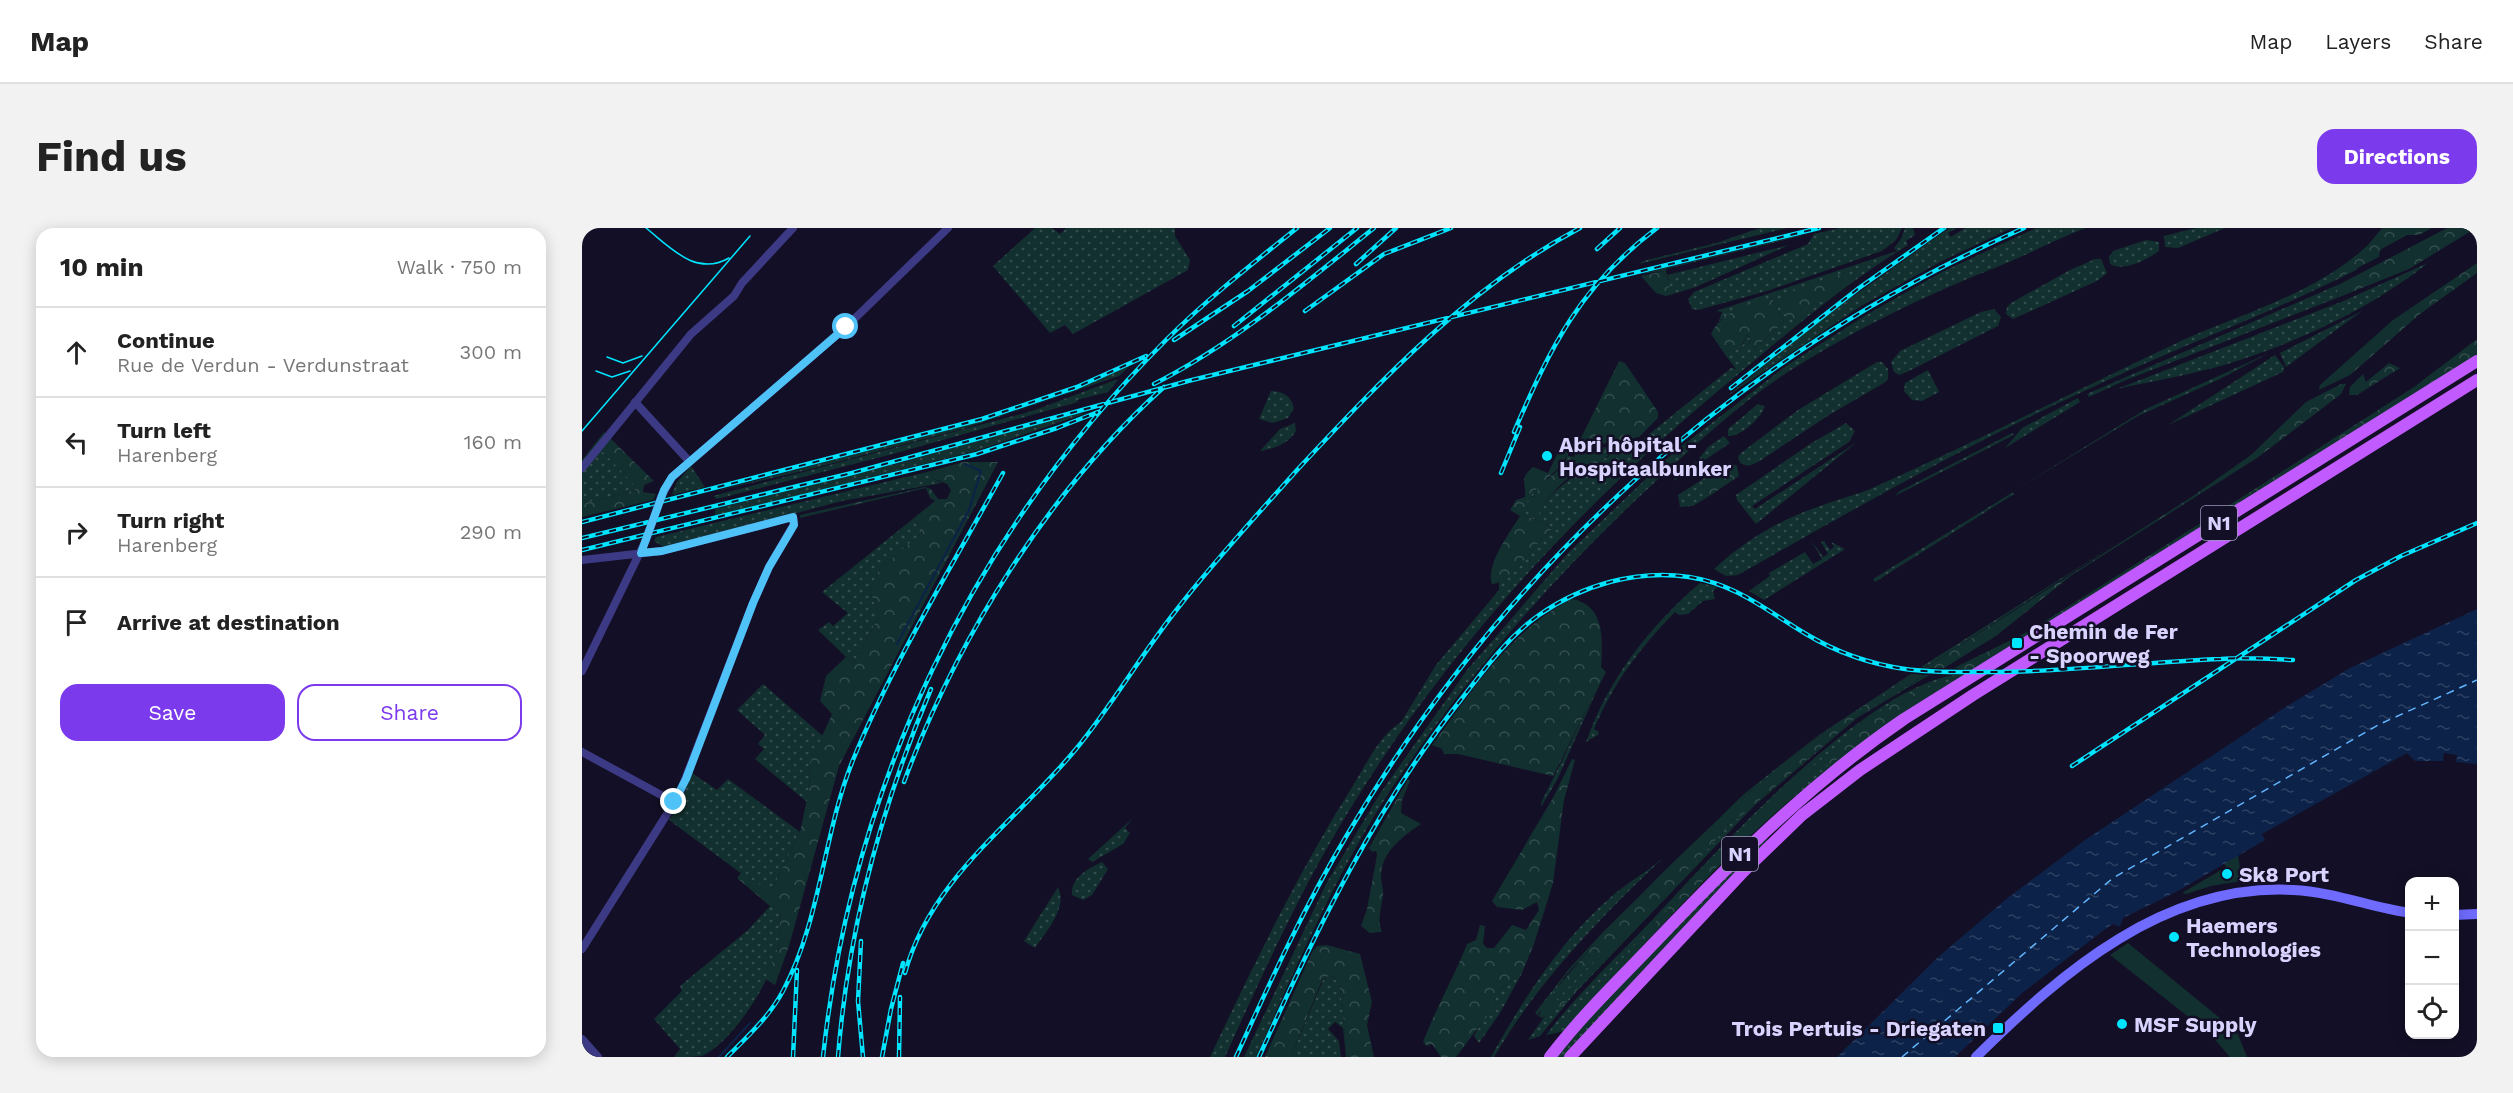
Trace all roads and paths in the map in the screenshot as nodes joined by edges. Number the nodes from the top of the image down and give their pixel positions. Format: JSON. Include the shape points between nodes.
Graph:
{"nodes":[{"id":1,"x":793,"y":228,"type":"edge"},
{"id":2,"x":948,"y":228,"type":"edge"},
{"id":3,"x":2477,"y":362,"type":"edge"},
{"id":4,"x":2477,"y":380,"type":"edge"},
{"id":5,"x":635,"y":402,"type":"junction"},
{"id":6,"x":689,"y":461,"type":"junction"},
{"id":7,"x":582,"y":468,"type":"edge"},
{"id":8,"x":641,"y":553,"type":"junction"},
{"id":9,"x":582,"y":560,"type":"edge"},
{"id":10,"x":582,"y":671,"type":"edge"},
{"id":11,"x":582,"y":752,"type":"edge"},
{"id":12,"x":674,"y":802,"type":"junction"},
{"id":13,"x":2405,"y":912,"type":"edge"},
{"id":14,"x":2477,"y":914,"type":"edge"},
{"id":15,"x":2459,"y":915,"type":"edge"},
{"id":16,"x":582,"y":949,"type":"edge"},
{"id":17,"x":582,"y":1039,"type":"edge"},
{"id":18,"x":598,"y":1057,"type":"edge"},
{"id":19,"x":1550,"y":1057,"type":"edge"},
{"id":20,"x":1570,"y":1057,"type":"edge"},
{"id":21,"x":1976,"y":1057,"type":"edge"}],
"edges":[{"from":1,"to":5,"type":"street","via":[[734,296],[691,334]]},
{"from":2,"to":6,"type":"street","via":[[846,327]]},
{"from":3,"to":19,"type":"main road","number":"N1","via":[[1867,744],[1746,848]]},
{"from":4,"to":20,"type":"main road","number":"N1","via":[[1860,770],[1803,815],[1743,872]]},
{"from":5,"to":6,"type":"street"},
{"from":5,"to":7,"type":"street"},
{"from":6,"to":8,"type":"street","bridge":true,"via":[[668,483]]},
{"from":8,"to":9,"type":"street"},
{"from":8,"to":10,"type":"street"},
{"from":8,"to":12,"type":"street","via":[[793,517],[794,525],[753,603]]},
{"from":11,"to":12,"type":"street"},
{"from":12,"to":16,"type":"street"},
{"from":13,"to":21,"type":"main road","via":[[2334,895],[2292,890],[2235,893],[2180,908],[2144,923],[2091,959],[2031,1005]]},
{"from":14,"to":15,"type":"main road"},
{"from":17,"to":18,"type":"street"}]}
